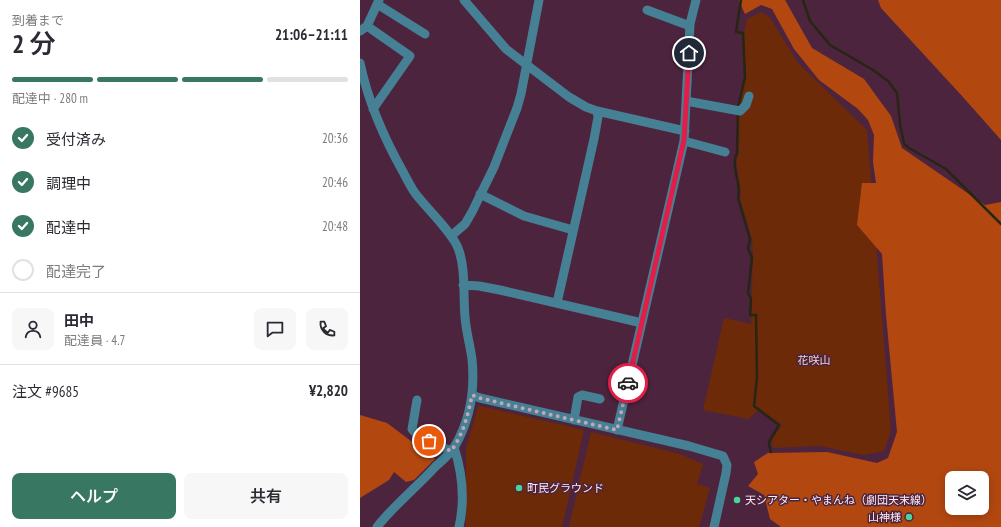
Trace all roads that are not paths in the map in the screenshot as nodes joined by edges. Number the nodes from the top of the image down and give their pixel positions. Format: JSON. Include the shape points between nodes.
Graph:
{"nodes":[{"id":1,"x":464,"y":0,"type":"edge"},
{"id":2,"x":539,"y":0,"type":"edge"},
{"id":3,"x":696,"y":0,"type":"edge"},
{"id":4,"x":378,"y":2,"type":"edge"},
{"id":5,"x":647,"y":10,"type":"dead end"},
{"id":6,"x":690,"y":26,"type":"junction"},
{"id":7,"x":363,"y":28,"type":"edge"},
{"id":8,"x":425,"y":34,"type":"dead end"},
{"id":9,"x":360,"y":63,"type":"edge"},
{"id":10,"x":526,"y":65,"type":"junction"},
{"id":11,"x":749,"y":96,"type":"dead end"},
{"id":12,"x":686,"y":101,"type":"junction"},
{"id":13,"x":373,"y":109,"type":"junction"},
{"id":14,"x":597,"y":112,"type":"junction"},
{"id":15,"x":684,"y":136,"type":"junction"},
{"id":16,"x":725,"y":152,"type":"dead end"},
{"id":17,"x":480,"y":194,"type":"junction"},
{"id":18,"x":573,"y":230,"type":"junction"},
{"id":19,"x":451,"y":236,"type":"junction"},
{"id":20,"x":463,"y":285,"type":"junction"},
{"id":21,"x":557,"y":303,"type":"junction"},
{"id":22,"x":642,"y":323,"type":"junction"},
{"id":23,"x":472,"y":395,"type":"junction"},
{"id":24,"x":600,"y":399,"type":"dead end"},
{"id":25,"x":417,"y":400,"type":"dead end"},
{"id":26,"x":574,"y":420,"type":"junction"},
{"id":27,"x":617,"y":430,"type":"junction"},
{"id":28,"x":453,"y":449,"type":"junction"},
{"id":29,"x":377,"y":527,"type":"edge"},
{"id":30,"x":460,"y":527,"type":"edge"},
{"id":31,"x":714,"y":527,"type":"edge"}],
"edges":[{"from":1,"to":10,"type":"street","via":[[506,49]]},
{"from":2,"to":10,"type":"street"},
{"from":3,"to":6,"type":"street"},
{"from":4,"to":7,"type":"street"},
{"from":4,"to":8,"type":"street"},
{"from":5,"to":6,"type":"street"},
{"from":6,"to":12,"type":"street"},
{"from":7,"to":13,"type":"street","via":[[410,56]]},
{"from":9,"to":13,"type":"street"},
{"from":10,"to":14,"type":"street","via":[[569,97]]},
{"from":10,"to":17,"type":"street","via":[[517,108],[494,167]]},
{"from":11,"to":12,"type":"street","via":[[746,105],[738,111]]},
{"from":12,"to":15,"type":"street"},
{"from":13,"to":19,"type":"street","via":[[414,192]]},
{"from":14,"to":15,"type":"street"},
{"from":14,"to":18,"type":"street"},
{"from":15,"to":16,"type":"street"},
{"from":15,"to":22,"type":"street"},
{"from":17,"to":18,"type":"street","via":[[524,216]]},
{"from":17,"to":19,"type":"street","via":[[465,224]]},
{"from":18,"to":21,"type":"street"},
{"from":19,"to":20,"type":"street","via":[[460,255]]},
{"from":20,"to":21,"type":"street","via":[[479,286]]},
{"from":20,"to":23,"type":"street","via":[[472,363]]},
{"from":21,"to":22,"type":"street"},
{"from":22,"to":27,"type":"street"},
{"from":23,"to":26,"type":"street"},
{"from":23,"to":28,"type":"street","via":[[461,435]]},
{"from":24,"to":26,"type":"street","via":[[582,395],[578,397]]},
{"from":25,"to":28,"type":"street","via":[[412,429],[418,436]]},
{"from":26,"to":27,"type":"street"},
{"from":27,"to":31,"type":"street","via":[[723,456],[727,465],[726,473]]},
{"from":28,"to":29,"type":"street"},
{"from":28,"to":30,"type":"street","via":[[460,466]]}]}
